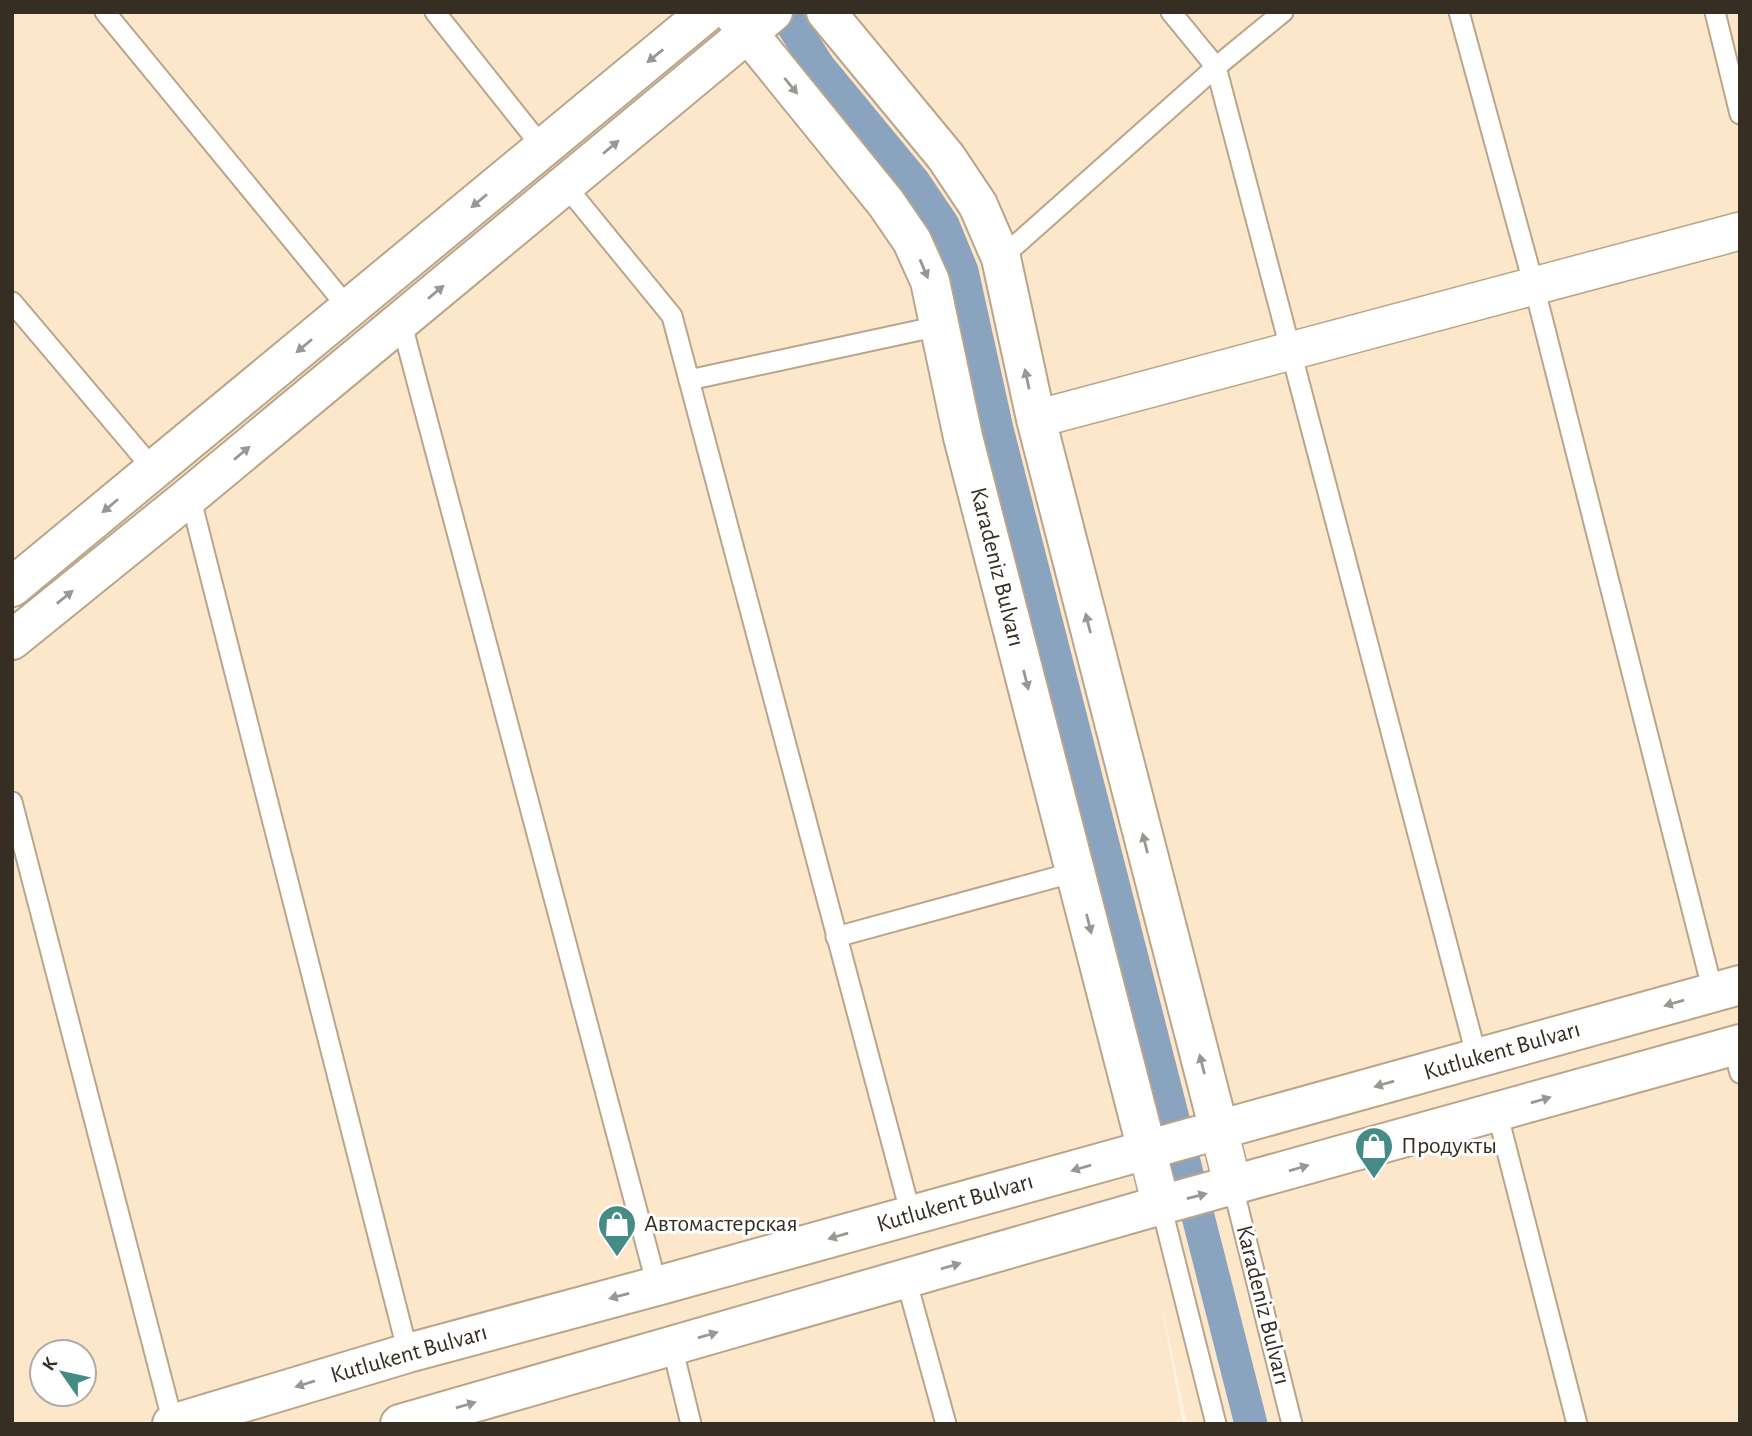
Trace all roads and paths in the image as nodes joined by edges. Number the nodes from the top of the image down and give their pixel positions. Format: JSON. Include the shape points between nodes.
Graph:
{"nodes":[{"id":1,"x":105,"y":12,"type":"edge"},
{"id":2,"x":435,"y":12,"type":"edge"},
{"id":3,"x":707,"y":12,"type":"edge"},
{"id":4,"x":826,"y":12,"type":"edge"},
{"id":5,"x":1171,"y":12,"type":"edge"},
{"id":6,"x":1283,"y":12,"type":"edge"},
{"id":7,"x":1459,"y":12,"type":"edge"},
{"id":8,"x":1715,"y":12,"type":"edge"},
{"id":9,"x":751,"y":19,"type":"edge"},
{"id":10,"x":1216,"y":67,"type":"junction"},
{"id":11,"x":1740,"y":114,"type":"edge"},
{"id":12,"x":543,"y":148,"type":"junction"},
{"id":13,"x":565,"y":185,"type":"junction"},
{"id":14,"x":1740,"y":231,"type":"edge"},
{"id":15,"x":1001,"y":258,"type":"junction"},
{"id":16,"x":1534,"y":286,"type":"junction"},
{"id":17,"x":12,"y":302,"type":"edge"},
{"id":18,"x":349,"y":309,"type":"junction"},
{"id":19,"x":401,"y":321,"type":"junction"},
{"id":20,"x":939,"y":326,"type":"junction"},
{"id":21,"x":1291,"y":351,"type":"junction"},
{"id":22,"x":688,"y":380,"type":"junction"},
{"id":23,"x":1036,"y":419,"type":"junction"},
{"id":24,"x":154,"y":470,"type":"junction"},
{"id":25,"x":190,"y":496,"type":"junction"},
{"id":26,"x":12,"y":587,"type":"edge"},
{"id":27,"x":12,"y":640,"type":"edge"},
{"id":28,"x":12,"y":802,"type":"edge"},
{"id":29,"x":1075,"y":872,"type":"junction"},
{"id":30,"x":836,"y":937,"type":"junction"},
{"id":31,"x":1726,"y":988,"type":"edge"},
{"id":32,"x":1737,"y":1054,"type":"edge"},
{"id":33,"x":1476,"y":1058,"type":"junction"},
{"id":34,"x":1497,"y":1112,"type":"junction"},
{"id":35,"x":1219,"y":1130,"type":"junction"},
{"id":36,"x":1147,"y":1150,"type":"junction"},
{"id":37,"x":1233,"y":1187,"type":"junction"},
{"id":38,"x":1161,"y":1205,"type":"junction"},
{"id":39,"x":911,"y":1216,"type":"junction"},
{"id":40,"x":905,"y":1279,"type":"junction"},
{"id":41,"x":657,"y":1286,"type":"junction"},
{"id":42,"x":672,"y":1346,"type":"junction"},
{"id":43,"x":408,"y":1353,"type":"junction"},
{"id":44,"x":419,"y":1421,"type":"edge"},
{"id":45,"x":172,"y":1424,"type":"edge"},
{"id":46,"x":691,"y":1424,"type":"edge"},
{"id":47,"x":946,"y":1424,"type":"edge"},
{"id":48,"x":1216,"y":1424,"type":"edge"},
{"id":49,"x":1292,"y":1424,"type":"edge"},
{"id":50,"x":1577,"y":1424,"type":"edge"}],
"edges":[{"from":1,"to":18,"type":"lane"},
{"from":2,"to":12,"type":"lane"},
{"from":3,"to":12,"type":"street","one_way":true},
{"from":4,"to":15,"type":"street","via":[[946,157],[978,205]]},
{"from":5,"to":10,"type":"lane"},
{"from":6,"to":10,"type":"lane"},
{"from":7,"to":16,"type":"lane"},
{"from":8,"to":11,"type":"lane"},
{"from":13,"to":9,"type":"street","one_way":true},
{"from":9,"to":20,"type":"street","name":"Karadeniz Bulvarı","one_way":true,"via":[[912,241],[929,281]]},
{"from":10,"to":15,"type":"lane"},
{"from":10,"to":21,"type":"lane"},
{"from":12,"to":18,"type":"street","one_way":true},
{"from":19,"to":13,"type":"street","one_way":true},
{"from":13,"to":22,"type":"lane","via":[[672,316]]},
{"from":14,"to":16,"type":"street"},
{"from":23,"to":15,"type":"street","one_way":true},
{"from":16,"to":21,"type":"street"},
{"from":16,"to":31,"type":"lane"},
{"from":17,"to":24,"type":"lane"},
{"from":18,"to":24,"type":"street","one_way":true},
{"from":25,"to":19,"type":"street","one_way":true},
{"from":19,"to":41,"type":"lane"},
{"from":20,"to":22,"type":"lane"},
{"from":20,"to":29,"type":"street","name":"Karadeniz Bulvarı","one_way":true,"via":[[963,437]]},
{"from":21,"to":23,"type":"street"},
{"from":21,"to":33,"type":"lane"},
{"from":22,"to":30,"type":"lane"},
{"from":35,"to":23,"type":"street","one_way":true},
{"from":24,"to":26,"type":"street","one_way":true},
{"from":27,"to":25,"type":"street","one_way":true},
{"from":25,"to":43,"type":"lane"},
{"from":28,"to":45,"type":"lane"},
{"from":29,"to":30,"type":"lane"},
{"from":29,"to":36,"type":"street","name":"Karadeniz Bulvarı","one_way":true},
{"from":30,"to":39,"type":"lane"},
{"from":31,"to":33,"type":"street","name":"Kutlukent Bulvarı","one_way":true},
{"from":34,"to":32,"type":"street","one_way":true},
{"from":33,"to":35,"type":"street","name":"Kutlukent Bulvarı","one_way":true},
{"from":37,"to":34,"type":"street","one_way":true},
{"from":34,"to":50,"type":"lane"},
{"from":35,"to":36,"type":"street","name":"Kutlukent Bulvarı"},
{"from":35,"to":37,"type":"street"},
{"from":36,"to":38,"type":"street"},
{"from":36,"to":39,"type":"street","name":"Kutlukent Bulvarı","one_way":true},
{"from":38,"to":37,"type":"street","one_way":true},
{"from":37,"to":49,"type":"lane","name":"Karadeniz Bulvarı"},
{"from":40,"to":38,"type":"street","one_way":true},
{"from":38,"to":48,"type":"lane"},
{"from":39,"to":41,"type":"street","name":"Kutlukent Bulvarı","one_way":true},
{"from":42,"to":40,"type":"street","one_way":true},
{"from":40,"to":47,"type":"lane"},
{"from":41,"to":43,"type":"street","name":"Kutlukent Bulvarı","one_way":true},
{"from":44,"to":42,"type":"street","one_way":true},
{"from":42,"to":46,"type":"lane"},
{"from":43,"to":45,"type":"street","name":"Kutlukent Bulvarı","one_way":true}]}
